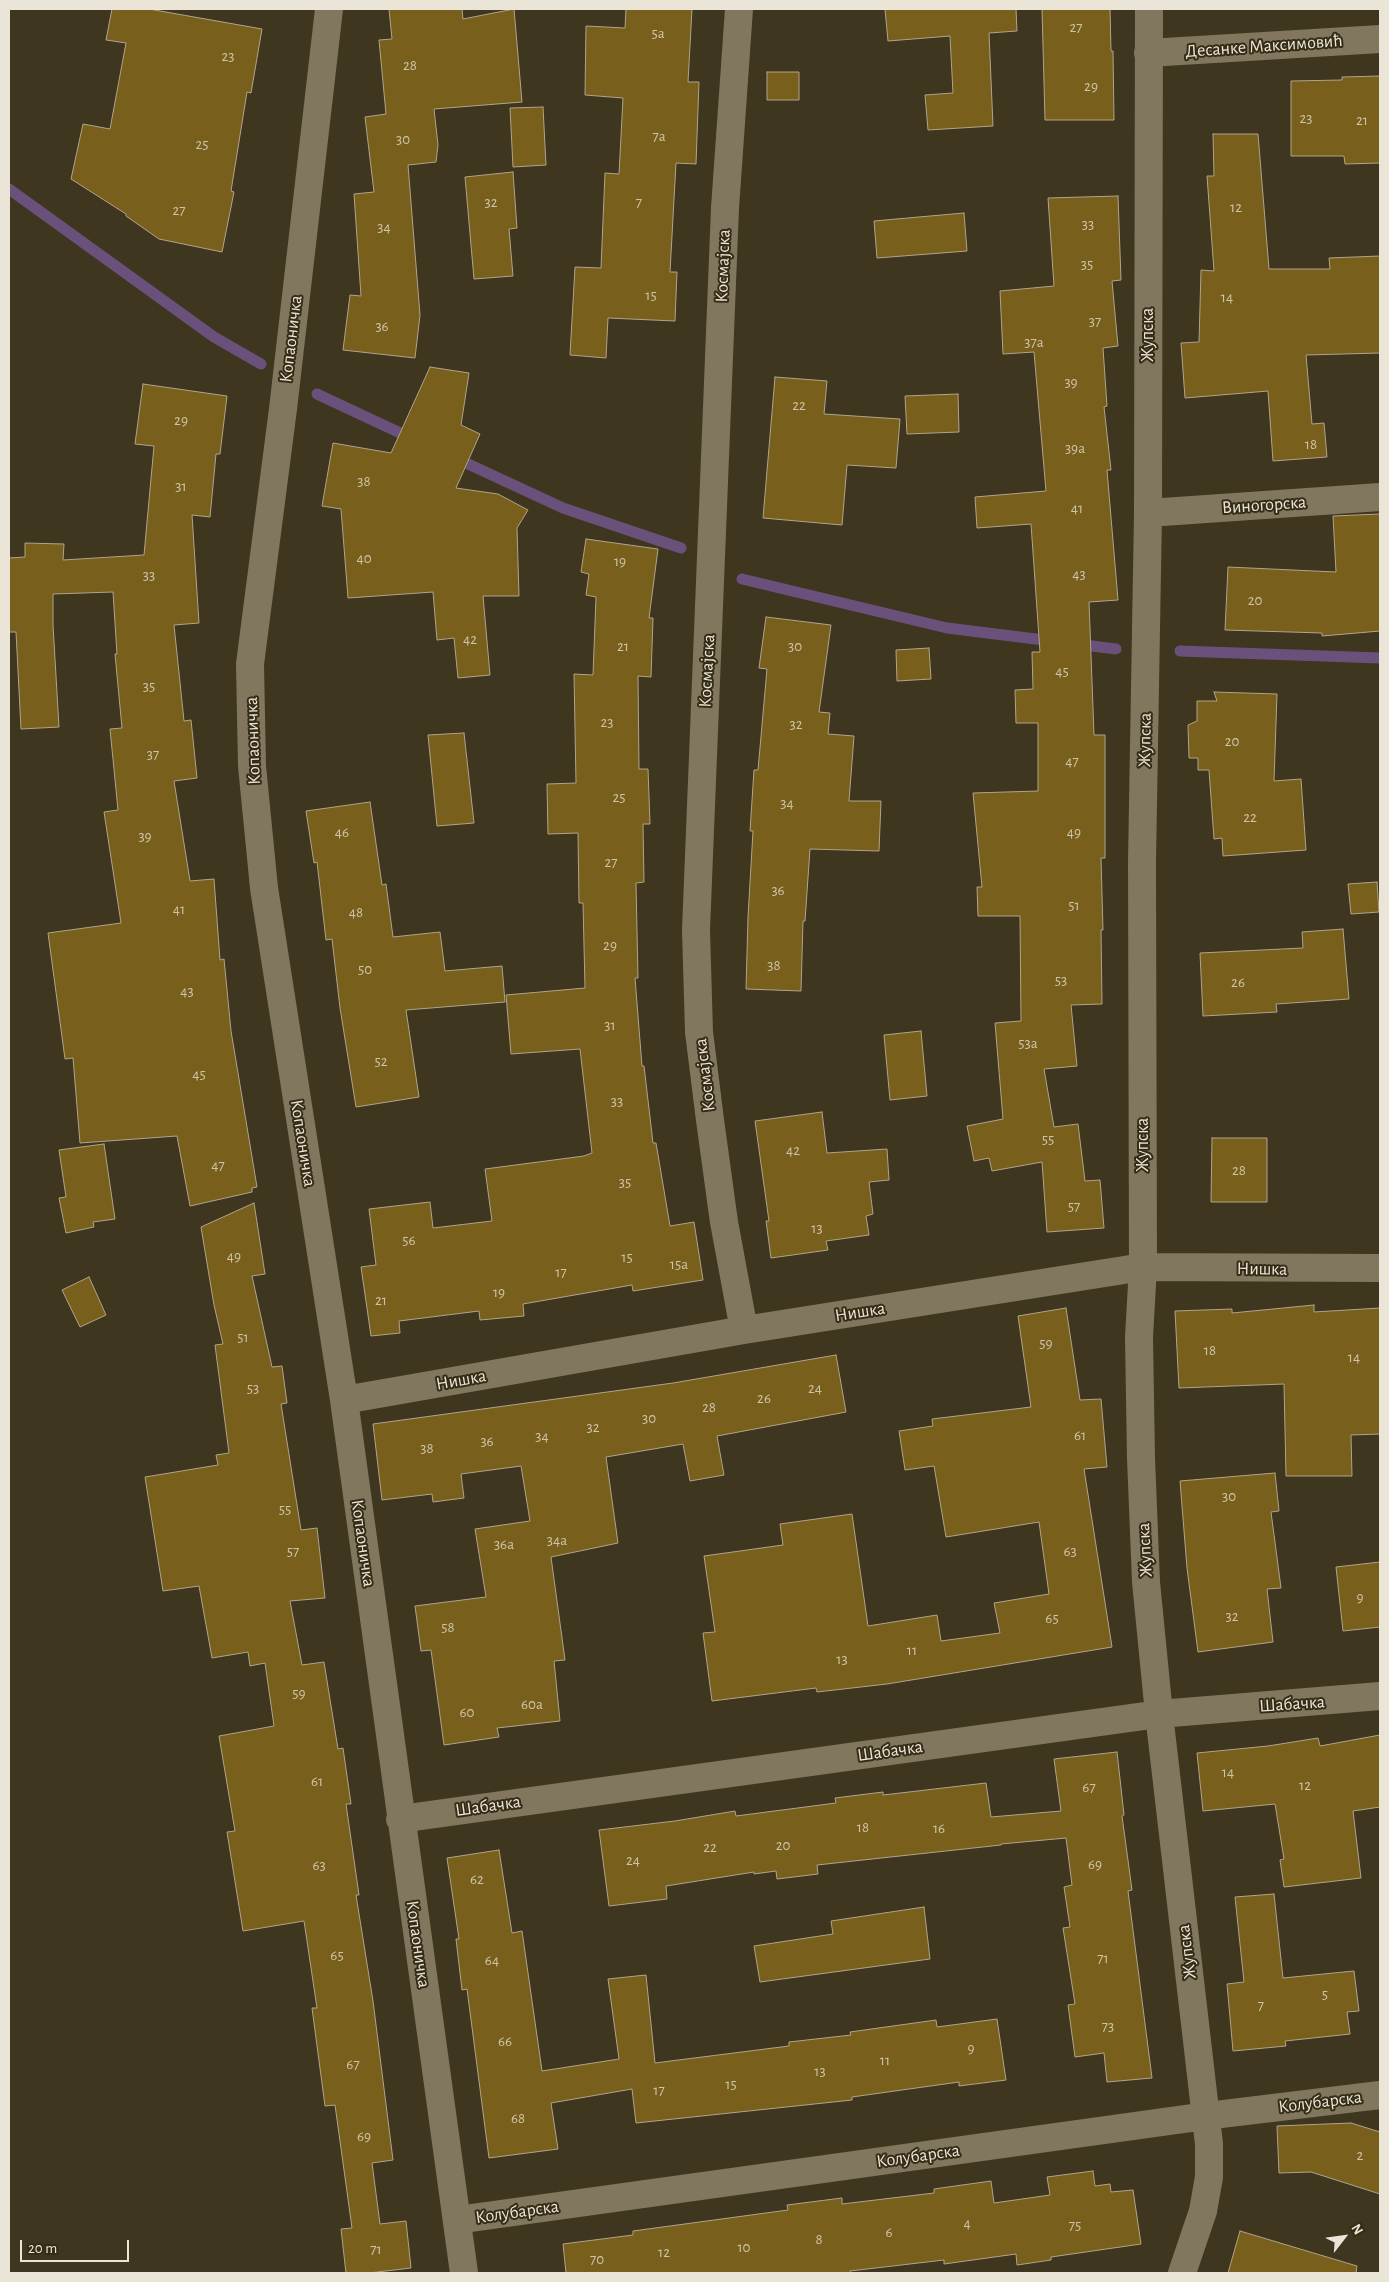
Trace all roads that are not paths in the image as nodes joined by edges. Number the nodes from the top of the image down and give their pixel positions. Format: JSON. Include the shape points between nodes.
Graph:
{"nodes":[{"id":1,"x":329,"y":9,"type":"edge"},
{"id":2,"x":739,"y":9,"type":"edge"},
{"id":3,"x":1149,"y":9,"type":"edge"},
{"id":4,"x":1380,"y":39,"type":"edge"},
{"id":5,"x":1148,"y":53,"type":"junction"},
{"id":6,"x":1380,"y":497,"type":"edge"},
{"id":7,"x":1148,"y":513,"type":"junction"},
{"id":8,"x":1142,"y":1267,"type":"junction"},
{"id":9,"x":1380,"y":1268,"type":"edge"},
{"id":10,"x":744,"y":1330,"type":"junction"},
{"id":11,"x":344,"y":1400,"type":"junction"},
{"id":12,"x":1380,"y":1696,"type":"edge"},
{"id":13,"x":1159,"y":1714,"type":"junction"},
{"id":14,"x":400,"y":1818,"type":"junction"},
{"id":15,"x":1380,"y":2095,"type":"edge"},
{"id":16,"x":1206,"y":2116,"type":"junction"},
{"id":17,"x":457,"y":2220,"type":"junction"},
{"id":18,"x":464,"y":2273,"type":"edge"},
{"id":19,"x":1182,"y":2273,"type":"edge"}],
"edges":[{"from":1,"to":11,"type":"street","name":"Копаоничка","via":[[250,664],[252,766],[264,888]]},
{"from":2,"to":10,"type":"street","name":"Космајска","via":[[725,208],[696,930],[700,1032],[710,1120]]},
{"from":3,"to":5,"type":"street","name":"Жупска"},
{"from":4,"to":5,"type":"street","name":"Десанке Максимовић"},
{"from":5,"to":7,"type":"street","name":"Жупска"},
{"from":6,"to":7,"type":"street","name":"Виногорска"},
{"from":7,"to":8,"type":"street","name":"Жупска","via":[[1142,862]]},
{"from":8,"to":9,"type":"street","name":"Нишка"},
{"from":8,"to":10,"type":"street","name":"Нишка"},
{"from":8,"to":13,"type":"street","name":"Жупска","via":[[1139,1337],[1141,1458],[1146,1582]]},
{"from":10,"to":11,"type":"street","name":"Нишка"},
{"from":11,"to":14,"type":"street","name":"Копаоничка"},
{"from":12,"to":13,"type":"street","name":"Шабачка"},
{"from":13,"to":14,"type":"street","name":"Шабачка"},
{"from":13,"to":16,"type":"street","name":"Жупска"},
{"from":14,"to":17,"type":"street","name":"Копаоничка"},
{"from":15,"to":16,"type":"street","name":"Колубарска"},
{"from":16,"to":17,"type":"street","name":"Колубарска"},
{"from":16,"to":19,"type":"street","name":"Жупска","via":[[1208,2177],[1203,2211]]},
{"from":17,"to":18,"type":"street","name":"Копаоничка"}]}
